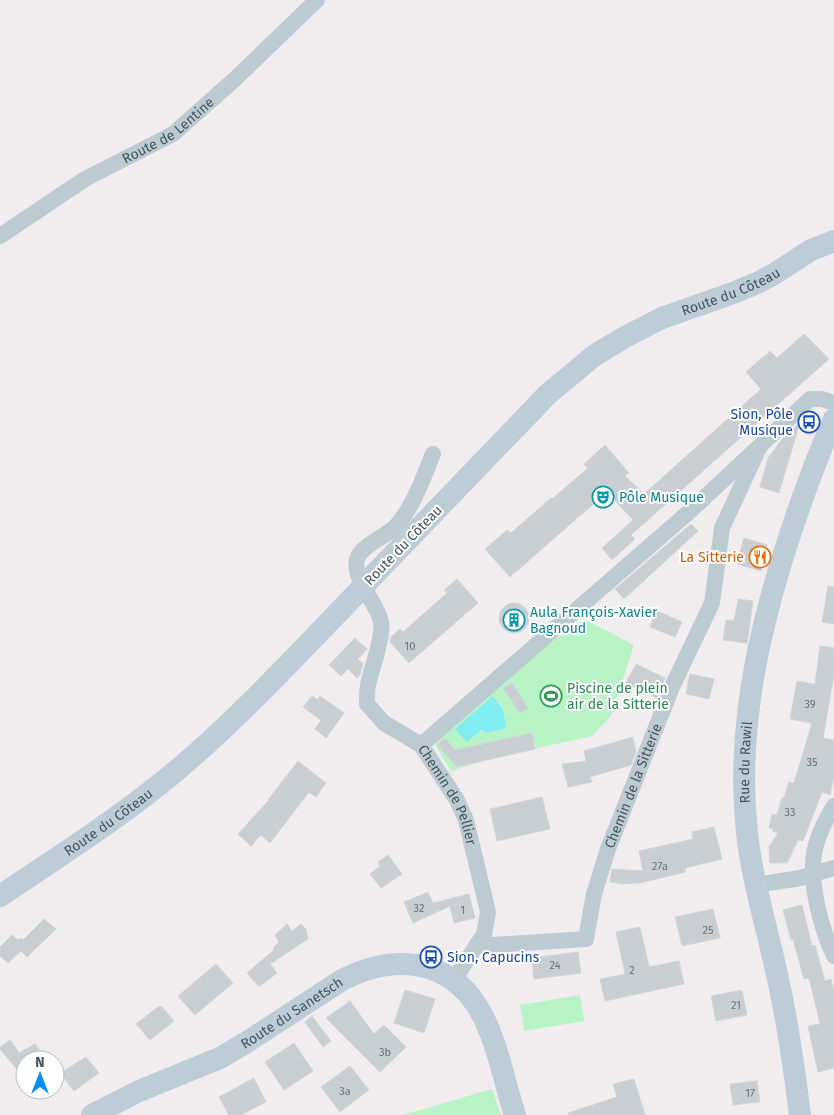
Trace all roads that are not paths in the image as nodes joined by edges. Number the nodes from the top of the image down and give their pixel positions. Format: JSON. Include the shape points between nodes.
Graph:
{"nodes":[{"id":1,"x":317,"y":0,"type":"edge"},
{"id":2,"x":0,"y":236,"type":"edge"},
{"id":3,"x":834,"y":241,"type":"edge"},
{"id":4,"x":834,"y":403,"type":"edge"},
{"id":5,"x":834,"y":419,"type":"edge"},
{"id":6,"x":759,"y":448,"type":"junction"},
{"id":7,"x":433,"y":454,"type":"dead end"},
{"id":8,"x":421,"y":745,"type":"junction"},
{"id":9,"x":834,"y":806,"type":"edge"},
{"id":10,"x":834,"y":868,"type":"edge"},
{"id":11,"x":813,"y":873,"type":"junction"},
{"id":12,"x":756,"y":885,"type":"junction"},
{"id":13,"x":0,"y":896,"type":"edge"},
{"id":14,"x":476,"y":946,"type":"junction"},
{"id":15,"x":834,"y":956,"type":"edge"},
{"id":16,"x":454,"y":980,"type":"junction"},
{"id":17,"x":92,"y":1115,"type":"edge"},
{"id":18,"x":515,"y":1115,"type":"edge"},
{"id":19,"x":800,"y":1115,"type":"edge"}],
"edges":[{"from":1,"to":2,"type":"street","name":"Route de Lentine","via":[[173,134],[85,180]]},
{"from":3,"to":13,"type":"street","name":"Route du Côteau","via":[[811,250],[757,283],[662,318],[595,356],[548,394],[240,713],[176,771],[101,828]]},
{"from":4,"to":6,"type":"street","via":[[810,399]]},
{"from":5,"to":12,"type":"street","name":"Rue du Rawil","via":[[780,563],[753,676],[745,780],[747,832]]},
{"from":6,"to":8,"type":"street"},
{"from":6,"to":14,"type":"street","name":"Chemin de la Sitterie","via":[[722,528],[712,603],[672,687],[608,849],[594,894],[586,939]]},
{"from":7,"to":8,"type":"street","name":"Chemin de Pellier","via":[[404,517],[396,527],[361,552],[357,559],[361,581],[381,624],[367,704],[384,723]]},
{"from":8,"to":14,"type":"street","name":"Chemin de Pellier","via":[[457,800],[466,820],[488,912],[484,934]]},
{"from":9,"to":11,"type":"street","via":[[819,837]]},
{"from":10,"to":11,"type":"street"},
{"from":11,"to":12,"type":"street"},
{"from":11,"to":15,"type":"street","via":[[825,934]]},
{"from":12,"to":19,"type":"street","name":"Rue du Rawil","via":[[785,1014]]},
{"from":14,"to":16,"type":"street","name":"Chemin de Pellier"},
{"from":16,"to":17,"type":"street","name":"Route du Sanetsch","via":[[439,972],[408,964],[375,966],[358,972],[220,1058],[139,1091]]},
{"from":16,"to":18,"type":"street","name":"Route du Sanetsch","via":[[483,1016]]}]}
